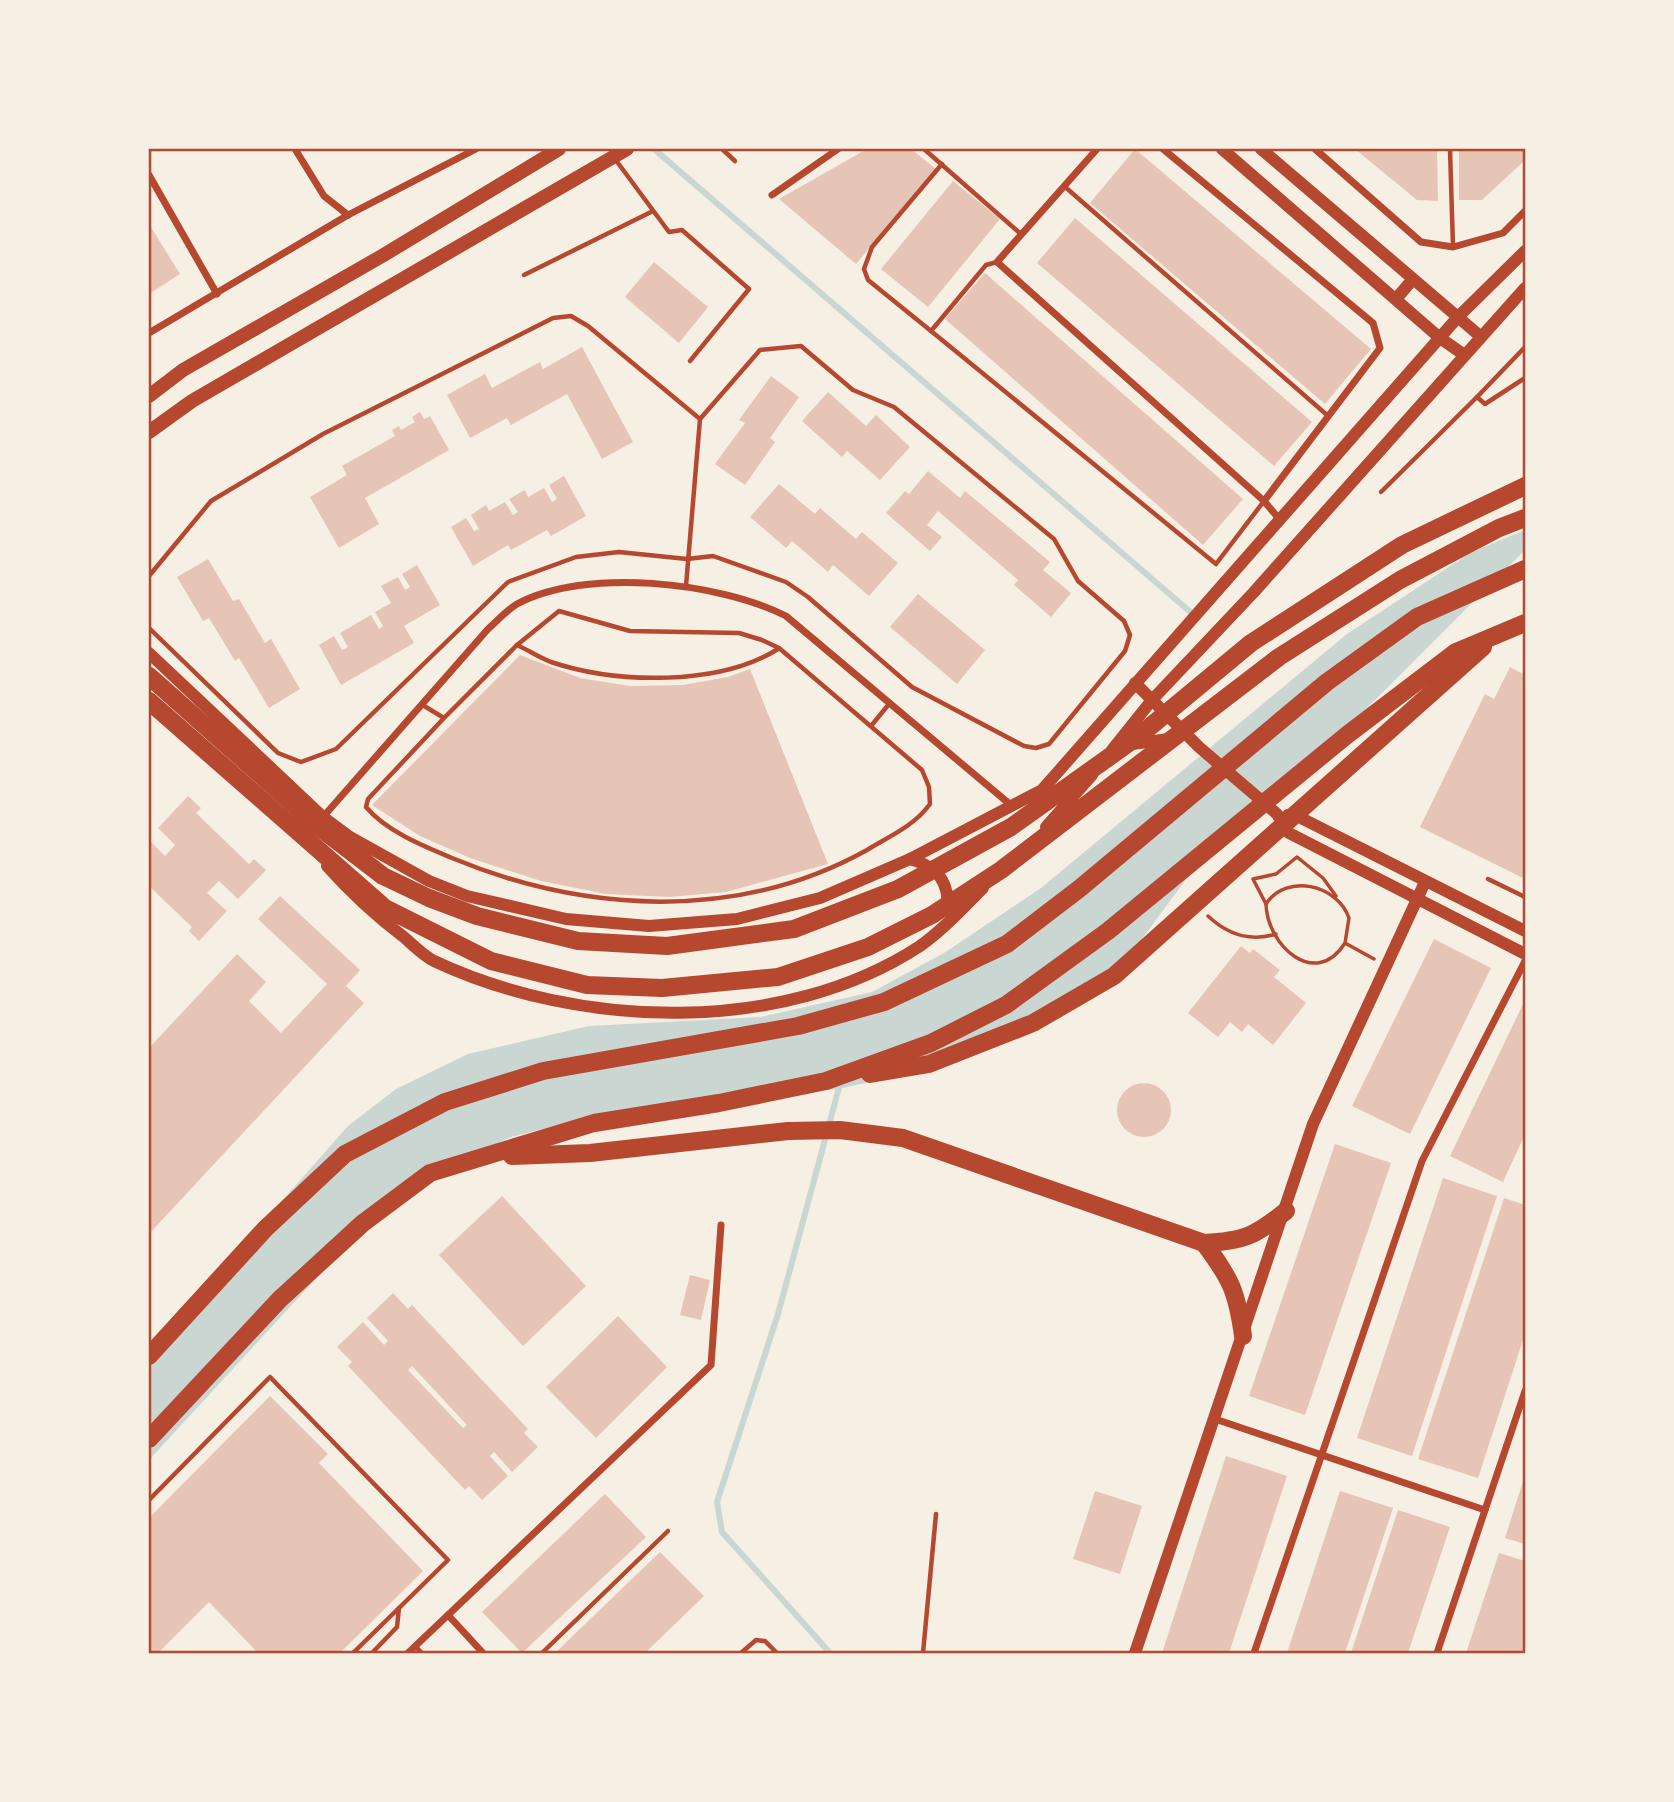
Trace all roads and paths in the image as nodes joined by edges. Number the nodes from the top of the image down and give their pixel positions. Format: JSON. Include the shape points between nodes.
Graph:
{"nodes":[{"id":1,"x":295,"y":149,"type":"edge"},
{"id":2,"x":476,"y":149,"type":"edge"},
{"id":3,"x":559,"y":149,"type":"edge"},
{"id":4,"x":627,"y":149,"type":"edge"},
{"id":5,"x":722,"y":149,"type":"edge"},
{"id":6,"x":838,"y":149,"type":"edge"},
{"id":7,"x":924,"y":149,"type":"edge"},
{"id":8,"x":1097,"y":149,"type":"edge"},
{"id":9,"x":1163,"y":149,"type":"edge"},
{"id":10,"x":1222,"y":149,"type":"edge"},
{"id":11,"x":1261,"y":149,"type":"edge"},
{"id":12,"x":1315,"y":149,"type":"edge"},
{"id":13,"x":1450,"y":149,"type":"edge"},
{"id":14,"x":614,"y":158,"type":"junction"},
{"id":15,"x":735,"y":162,"type":"dead end"},
{"id":16,"x":942,"y":164,"type":"junction"},
{"id":17,"x":149,"y":175,"type":"edge"},
{"id":18,"x":1065,"y":186,"type":"junction"},
{"id":19,"x":772,"y":195,"type":"dead end"},
{"id":20,"x":1525,"y":211,"type":"edge"},
{"id":21,"x":651,"y":212,"type":"junction"},
{"id":22,"x":348,"y":215,"type":"junction"},
{"id":23,"x":1022,"y":235,"type":"junction"},
{"id":24,"x":1452,"y":247,"type":"junction"},
{"id":25,"x":1525,"y":251,"type":"edge"},
{"id":26,"x":997,"y":262,"type":"junction"},
{"id":27,"x":524,"y":275,"type":"dead end"},
{"id":28,"x":1413,"y":279,"type":"junction"},
{"id":29,"x":1525,"y":288,"type":"edge"},
{"id":30,"x":217,"y":294,"type":"junction"},
{"id":31,"x":1395,"y":299,"type":"junction"},
{"id":32,"x":1458,"y":317,"type":"junction"},
{"id":33,"x":931,"y":331,"type":"junction"},
{"id":34,"x":149,"y":333,"type":"edge"},
{"id":35,"x":1480,"y":336,"type":"junction"},
{"id":36,"x":1440,"y":338,"type":"junction"},
{"id":37,"x":1525,"y":347,"type":"edge"},
{"id":38,"x":1463,"y":354,"type":"junction"},
{"id":39,"x":690,"y":362,"type":"dead end"},
{"id":40,"x":1525,"y":378,"type":"edge"},
{"id":41,"x":149,"y":396,"type":"edge"},
{"id":42,"x":1477,"y":397,"type":"junction"},
{"id":43,"x":1327,"y":415,"type":"junction"},
{"id":44,"x":700,"y":419,"type":"junction"},
{"id":45,"x":149,"y":432,"type":"edge"},
{"id":46,"x":1525,"y":486,"type":"edge"},
{"id":47,"x":1381,"y":492,"type":"dead end"},
{"id":48,"x":1264,"y":501,"type":"junction"},
{"id":49,"x":1525,"y":518,"type":"edge"},
{"id":50,"x":1281,"y":521,"type":"junction"},
{"id":51,"x":687,"y":559,"type":"junction"},
{"id":52,"x":1525,"y":569,"type":"edge"},
{"id":53,"x":149,"y":576,"type":"edge"},
{"id":54,"x":686,"y":586,"type":"junction"},
{"id":55,"x":1525,"y":610,"type":"edge"},
{"id":56,"x":1525,"y":623,"type":"edge"},
{"id":57,"x":149,"y":628,"type":"edge"},
{"id":58,"x":517,"y":645,"type":"junction"},
{"id":59,"x":779,"y":648,"type":"junction"},
{"id":60,"x":149,"y":653,"type":"edge"},
{"id":61,"x":149,"y":676,"type":"edge"},
{"id":62,"x":1135,"y":683,"type":"junction"},
{"id":63,"x":1152,"y":700,"type":"junction"},
{"id":64,"x":149,"y":701,"type":"edge"},
{"id":65,"x":421,"y":704,"type":"junction"},
{"id":66,"x":889,"y":704,"type":"junction"},
{"id":67,"x":444,"y":718,"type":"junction"},
{"id":68,"x":871,"y":726,"type":"junction"},
{"id":69,"x":1194,"y":743,"type":"junction"},
{"id":70,"x":1109,"y":753,"type":"junction"},
{"id":71,"x":1014,"y":807,"type":"junction"},
{"id":72,"x":1065,"y":808,"type":"junction"},
{"id":73,"x":1272,"y":810,"type":"junction"},
{"id":74,"x":323,"y":817,"type":"junction"},
{"id":75,"x":289,"y":824,"type":"junction"},
{"id":76,"x":910,"y":859,"type":"junction"},
{"id":77,"x":1488,"y":879,"type":"dead end"},
{"id":78,"x":1425,"y":881,"type":"junction"},
{"id":79,"x":1525,"y":897,"type":"edge"},
{"id":80,"x":1337,"y":898,"type":"junction"},
{"id":81,"x":1417,"y":898,"type":"junction"},
{"id":82,"x":1266,"y":904,"type":"junction"},
{"id":83,"x":1199,"y":909,"type":"dead end"},
{"id":84,"x":943,"y":927,"type":"junction"},
{"id":85,"x":1525,"y":931,"type":"edge"},
{"id":86,"x":1276,"y":933,"type":"junction"},
{"id":87,"x":1345,"y":943,"type":"junction"},
{"id":88,"x":1525,"y":954,"type":"edge"},
{"id":89,"x":1525,"y":961,"type":"edge"},
{"id":90,"x":1385,"y":965,"type":"junction"},
{"id":91,"x":826,"y":1081,"type":"junction"},
{"id":92,"x":487,"y":1158,"type":"junction"},
{"id":93,"x":1286,"y":1211,"type":"junction"},
{"id":94,"x":721,"y":1225,"type":"dead end"},
{"id":95,"x":1204,"y":1243,"type":"junction"},
{"id":96,"x":1243,"y":1336,"type":"junction"},
{"id":97,"x":149,"y":1356,"type":"edge"},
{"id":98,"x":1525,"y":1391,"type":"edge"},
{"id":99,"x":1215,"y":1419,"type":"junction"},
{"id":100,"x":149,"y":1439,"type":"edge"},
{"id":101,"x":1321,"y":1455,"type":"junction"},
{"id":102,"x":149,"y":1500,"type":"edge"},
{"id":103,"x":1485,"y":1510,"type":"junction"},
{"id":104,"x":936,"y":1514,"type":"dead end"},
{"id":105,"x":668,"y":1531,"type":"dead end"},
{"id":106,"x":399,"y":1607,"type":"junction"},
{"id":107,"x":448,"y":1615,"type":"junction"},
{"id":108,"x":416,"y":1647,"type":"junction"},
{"id":109,"x":353,"y":1653,"type":"edge"},
{"id":110,"x":372,"y":1653,"type":"edge"},
{"id":111,"x":408,"y":1653,"type":"edge"},
{"id":112,"x":422,"y":1653,"type":"edge"},
{"id":113,"x":484,"y":1653,"type":"edge"},
{"id":114,"x":542,"y":1653,"type":"edge"},
{"id":115,"x":741,"y":1653,"type":"edge"},
{"id":116,"x":777,"y":1653,"type":"edge"},
{"id":117,"x":923,"y":1653,"type":"edge"},
{"id":118,"x":1135,"y":1653,"type":"edge"},
{"id":119,"x":1254,"y":1653,"type":"edge"},
{"id":120,"x":1437,"y":1653,"type":"edge"}],
"edges":[{"from":1,"to":22,"type":"street","via":[[324,196]]},
{"from":2,"to":22,"type":"street"},
{"from":3,"to":41,"type":"main road","via":[[183,370]]},
{"from":4,"to":14,"type":"main road"},
{"from":5,"to":15,"type":"lane"},
{"from":6,"to":19,"type":"street"},
{"from":7,"to":16,"type":"lane"},
{"from":8,"to":18,"type":"street"},
{"from":9,"to":43,"type":"street","via":[[1373,323],[1380,348]]},
{"from":10,"to":31,"type":"street"},
{"from":11,"to":28,"type":"street"},
{"from":12,"to":24,"type":"street","via":[[1421,242]]},
{"from":13,"to":24,"type":"lane"},
{"from":14,"to":21,"type":"lane"},
{"from":14,"to":45,"type":"main road","via":[[192,401]]},
{"from":16,"to":23,"type":"lane"},
{"from":16,"to":33,"type":"lane","via":[[872,247],[864,269],[868,280]]},
{"from":17,"to":30,"type":"street"},
{"from":18,"to":23,"type":"street"},
{"from":18,"to":43,"type":"lane"},
{"from":20,"to":24,"type":"street","via":[[1503,233]]},
{"from":21,"to":27,"type":"lane"},
{"from":21,"to":39,"type":"lane","via":[[669,232],[682,230],[749,289]]},
{"from":22,"to":30,"type":"street"},
{"from":23,"to":26,"type":"street"},
{"from":25,"to":32,"type":"street"},
{"from":26,"to":33,"type":"lane","via":[[986,265]]},
{"from":26,"to":48,"type":"street"},
{"from":28,"to":31,"type":"street"},
{"from":28,"to":32,"type":"street"},
{"from":29,"to":35,"type":"street"},
{"from":30,"to":34,"type":"street"},
{"from":31,"to":36,"type":"street"},
{"from":32,"to":35,"type":"street"},
{"from":32,"to":36,"type":"street"},
{"from":33,"to":48,"type":"lane","via":[[1216,564]]},
{"from":35,"to":38,"type":"street"},
{"from":36,"to":38,"type":"street"},
{"from":36,"to":50,"type":"street"},
{"from":37,"to":42,"type":"lane"},
{"from":38,"to":63,"type":"street","via":[[1254,592]]},
{"from":40,"to":42,"type":"lane","via":[[1485,404]]},
{"from":42,"to":47,"type":"lane"},
{"from":43,"to":48,"type":"street"},
{"from":44,"to":51,"type":"lane"},
{"from":44,"to":51,"type":"lane","via":[[760,350],[801,346],[853,390],[894,407],[1054,539],[1078,581],[1124,621],[1130,635],[1125,651],[1048,744],[1024,746],[912,687],[786,582],[713,556]]},
{"from":44,"to":53,"type":"lane","via":[[588,326],[571,316],[553,318],[323,434],[211,501]]},
{"from":46,"to":61,"type":"highway","via":[[1402,545],[1251,643],[1140,735],[1011,827],[898,889],[794,929],[667,946],[578,941],[477,916],[429,898],[383,876],[318,827]]},
{"from":48,"to":50,"type":"street"},
{"from":49,"to":75,"type":"highway","via":[[1400,580],[1279,657],[1001,870],[932,915],[868,947],[778,976],[662,988],[587,985],[491,961],[385,908]]},
{"from":50,"to":62,"type":"street"},
{"from":51,"to":54,"type":"lane"},
{"from":51,"to":57,"type":"lane","via":[[619,552],[576,557],[508,582],[336,749],[301,762],[278,753]]},
{"from":52,"to":97,"type":"highway","via":[[1417,617],[1327,682],[1007,944],[884,1002],[798,1026],[543,1071],[445,1102],[345,1154],[265,1228]]},
{"from":54,"to":65,"type":"street","via":[[586,585],[517,604],[488,629]]},
{"from":54,"to":66,"type":"street","via":[[769,607],[786,616]]},
{"from":55,"to":91,"type":"highway","via":[[1114,976],[1032,1023],[929,1064]]},
{"from":56,"to":91,"type":"highway","via":[[1456,652],[1347,735],[1108,932],[1006,1005],[931,1043]]},
{"from":58,"to":59,"type":"lane","via":[[551,662],[648,680],[758,662]]},
{"from":58,"to":59,"type":"lane","via":[[559,611],[630,631],[739,633]]},
{"from":58,"to":67,"type":"lane"},
{"from":59,"to":68,"type":"lane"},
{"from":60,"to":74,"type":"street"},
{"from":62,"to":63,"type":"street"},
{"from":62,"to":71,"type":"street","via":[[1042,790]]},
{"from":63,"to":69,"type":"street"},
{"from":63,"to":70,"type":"street"},
{"from":64,"to":75,"type":"highway"},
{"from":65,"to":67,"type":"lane"},
{"from":65,"to":74,"type":"street"},
{"from":66,"to":68,"type":"lane"},
{"from":66,"to":71,"type":"street"},
{"from":67,"to":68,"type":"lane","via":[[368,799],[370,812],[438,852],[508,879],[587,898],[642,902],[734,897],[783,884],[843,863],[918,820],[930,804],[922,770]]},
{"from":69,"to":70,"type":"street","via":[[1162,737]]},
{"from":69,"to":73,"type":"street"},
{"from":70,"to":72,"type":"street"},
{"from":71,"to":72,"type":"street","via":[[1044,814]]},
{"from":71,"to":76,"type":"street"},
{"from":72,"to":84,"type":"street"},
{"from":73,"to":78,"type":"street","via":[[1297,816]]},
{"from":73,"to":81,"type":"street","via":[[1289,833]]},
{"from":74,"to":76,"type":"street","via":[[429,881],[467,896],[566,919],[649,926],[749,916],[820,898]]},
{"from":75,"to":84,"type":"street","via":[[361,904],[432,960],[512,989],[600,1008],[692,1014],[776,1003],[857,978],[919,946]]},
{"from":76,"to":84,"type":"street","via":[[929,865],[943,878],[948,900]]},
{"from":77,"to":79,"type":"lane"},
{"from":78,"to":81,"type":"street"},
{"from":78,"to":85,"type":"street"},
{"from":80,"to":82,"type":"path","via":[[1295,885],[1273,894]]},
{"from":80,"to":82,"type":"path","via":[[1323,878],[1297,857],[1276,874],[1253,879]]},
{"from":80,"to":87,"type":"path","via":[[1349,918]]},
{"from":81,"to":88,"type":"street"},
{"from":81,"to":90,"type":"street"},
{"from":82,"to":86,"type":"path"},
{"from":83,"to":86,"type":"path","via":[[1234,934],[1250,938]]},
{"from":86,"to":87,"type":"path","via":[[1286,952],[1302,961],[1331,957]]},
{"from":87,"to":90,"type":"path"},
{"from":89,"to":101,"type":"street","via":[[1422,1161]]},
{"from":90,"to":93,"type":"street","via":[[1323,1099]]},
{"from":91,"to":92,"type":"highway","via":[[594,1123]]},
{"from":92,"to":95,"type":"highway","via":[[590,1153],[788,1130],[840,1130],[903,1138]]},
{"from":92,"to":100,"type":"highway","via":[[430,1173],[363,1223],[280,1299]]},
{"from":93,"to":95,"type":"highway","via":[[1260,1233],[1239,1241]]},
{"from":93,"to":96,"type":"street"},
{"from":94,"to":107,"type":"street","via":[[711,1365]]},
{"from":95,"to":96,"type":"highway","via":[[1238,1296]]},
{"from":96,"to":99,"type":"street"},
{"from":98,"to":103,"type":"street"},
{"from":99,"to":101,"type":"street"},
{"from":99,"to":118,"type":"street"},
{"from":101,"to":103,"type":"street"},
{"from":101,"to":119,"type":"street"},
{"from":102,"to":106,"type":"lane","via":[[270,1377],[448,1560]]},
{"from":103,"to":120,"type":"street"},
{"from":104,"to":117,"type":"lane"},
{"from":105,"to":114,"type":"lane"},
{"from":106,"to":109,"type":"lane"},
{"from":106,"to":110,"type":"lane","via":[[397,1627]]},
{"from":107,"to":108,"type":"street"},
{"from":107,"to":113,"type":"street"},
{"from":108,"to":111,"type":"street"},
{"from":108,"to":112,"type":"lane"},
{"from":115,"to":116,"type":"lane","via":[[756,1640],[765,1641]]}]}
